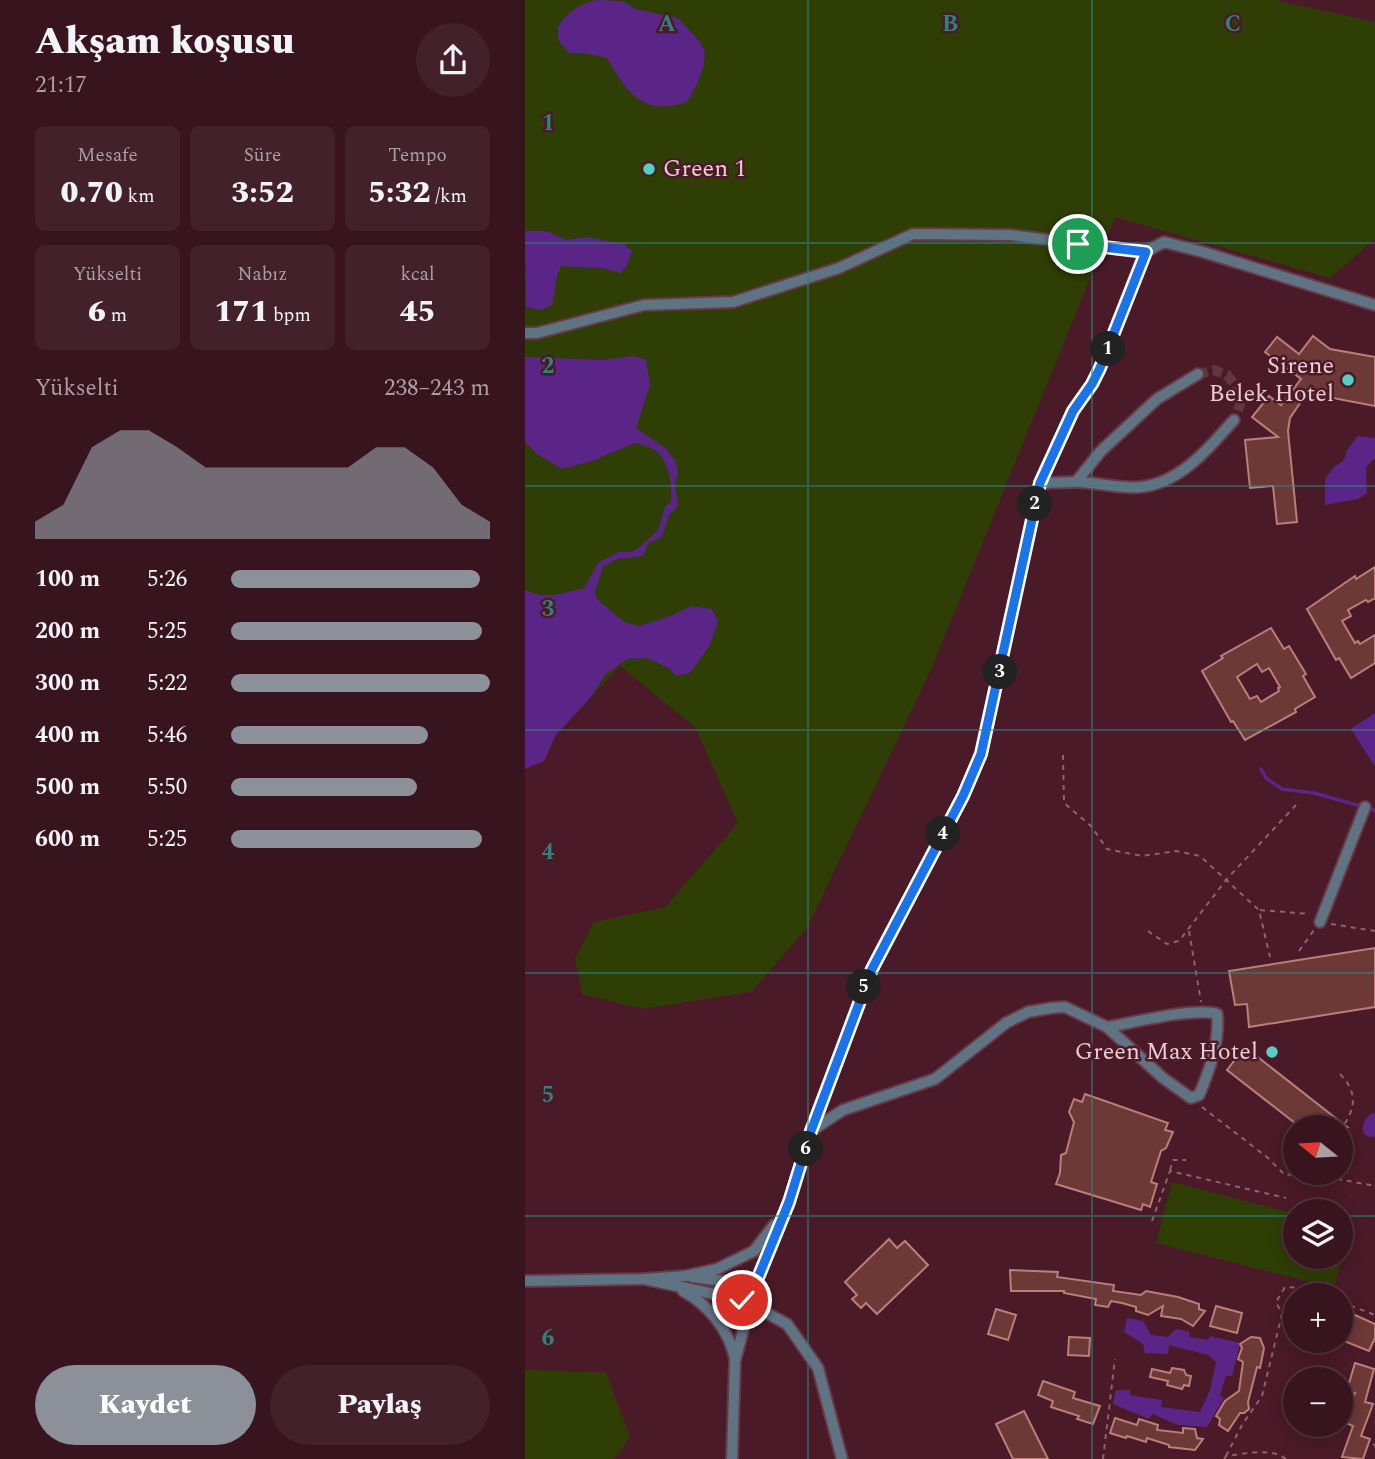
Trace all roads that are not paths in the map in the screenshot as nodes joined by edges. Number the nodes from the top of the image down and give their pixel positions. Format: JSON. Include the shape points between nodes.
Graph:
{"nodes":[{"id":1,"x":1146,"y":252,"type":"junction"},
{"id":2,"x":1375,"y":305,"type":"edge"},
{"id":3,"x":525,"y":333,"type":"edge"},
{"id":4,"x":1198,"y":374,"type":"tunnel mouth"},
{"id":5,"x":1234,"y":420,"type":"tunnel mouth"},
{"id":6,"x":1076,"y":482,"type":"junction"},
{"id":7,"x":1040,"y":483,"type":"junction"},
{"id":8,"x":1364,"y":807,"type":"dead end"},
{"id":9,"x":1320,"y":922,"type":"road end"},
{"id":10,"x":1107,"y":1027,"type":"junction"},
{"id":11,"x":811,"y":1131,"type":"junction"},
{"id":12,"x":789,"y":1202,"type":"junction"},
{"id":13,"x":684,"y":1276,"type":"junction"},
{"id":14,"x":644,"y":1279,"type":"junction"},
{"id":15,"x":525,"y":1281,"type":"edge"},
{"id":16,"x":755,"y":1285,"type":"junction"},
{"id":17,"x":674,"y":1286,"type":"junction"},
{"id":18,"x":751,"y":1303,"type":"junction"},
{"id":19,"x":735,"y":1361,"type":"junction"},
{"id":20,"x":732,"y":1459,"type":"edge"},
{"id":21,"x":842,"y":1459,"type":"edge"}],
"edges":[{"from":1,"to":2,"type":"street","via":[[1164,242]]},
{"from":1,"to":3,"type":"street","via":[[1010,235],[913,234],[839,268],[733,302],[644,305]]},
{"from":1,"to":7,"type":"street","via":[[1100,368],[1073,411]]},
{"from":4,"to":6,"type":"street","via":[[1157,399],[1101,451]]},
{"from":5,"to":6,"type":"street","via":[[1198,459],[1172,478],[1147,487]]},
{"from":6,"to":7,"type":"street"},
{"from":7,"to":11,"type":"street","via":[[981,754],[872,969]]},
{"from":8,"to":9,"type":"street"},
{"from":10,"to":10,"type":"street","via":[[1203,1012],[1217,1014],[1218,1028],[1199,1095],[1191,1098],[1163,1078]]},
{"from":10,"to":11,"type":"street","via":[[1065,1007],[1028,1013],[1006,1023],[935,1079],[843,1110]]},
{"from":11,"to":12,"type":"street"},
{"from":12,"to":13,"type":"street","via":[[754,1251],[717,1269]]},
{"from":12,"to":16,"type":"street"},
{"from":13,"to":14,"type":"street"},
{"from":13,"to":16,"type":"street"},
{"from":14,"to":15,"type":"street"},
{"from":14,"to":17,"type":"street"},
{"from":16,"to":18,"type":"street"},
{"from":17,"to":18,"type":"street"},
{"from":17,"to":19,"type":"street","via":[[710,1312],[730,1339]]},
{"from":18,"to":19,"type":"street"},
{"from":18,"to":21,"type":"street","via":[[786,1324],[818,1368]]},
{"from":19,"to":20,"type":"street"}]}
